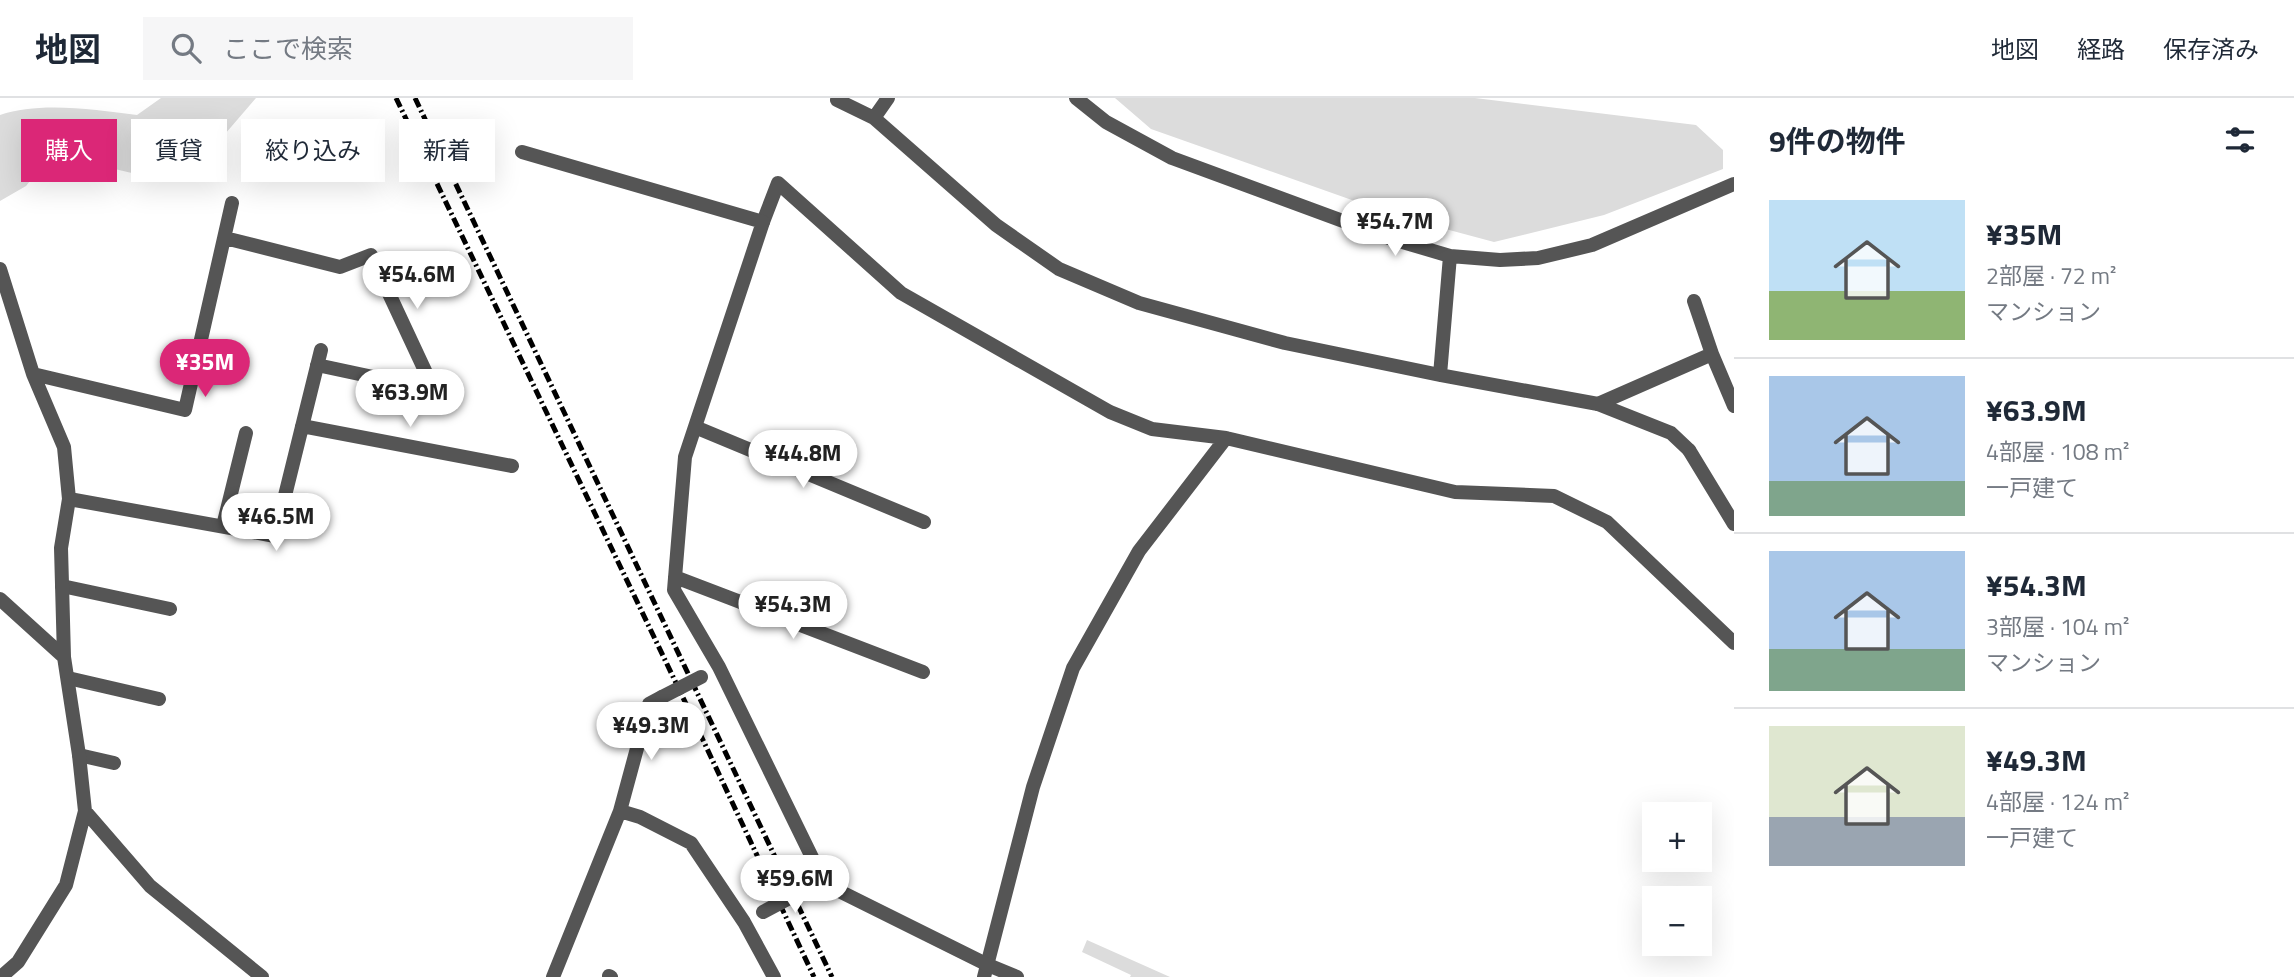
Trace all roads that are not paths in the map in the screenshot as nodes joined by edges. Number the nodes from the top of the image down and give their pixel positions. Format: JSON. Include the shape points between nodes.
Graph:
{"nodes":[{"id":1,"x":888,"y":98,"type":"edge"},
{"id":2,"x":1076,"y":98,"type":"edge"},
{"id":3,"x":837,"y":100,"type":"edge"},
{"id":4,"x":874,"y":118,"type":"junction"},
{"id":5,"x":522,"y":152,"type":"dead end"},
{"id":6,"x":1734,"y":184,"type":"edge"},
{"id":7,"x":232,"y":203,"type":"dead end"},
{"id":8,"x":763,"y":222,"type":"junction"},
{"id":9,"x":225,"y":238,"type":"junction"},
{"id":10,"x":1450,"y":256,"type":"junction"},
{"id":11,"x":0,"y":269,"type":"edge"},
{"id":12,"x":1694,"y":301,"type":"dead end"},
{"id":13,"x":321,"y":350,"type":"dead end"},
{"id":14,"x":1712,"y":354,"type":"junction"},
{"id":15,"x":317,"y":365,"type":"junction"},
{"id":16,"x":33,"y":374,"type":"junction"},
{"id":17,"x":1440,"y":375,"type":"junction"},
{"id":18,"x":1598,"y":404,"type":"junction"},
{"id":19,"x":1734,"y":407,"type":"edge"},
{"id":20,"x":302,"y":426,"type":"junction"},
{"id":21,"x":695,"y":427,"type":"junction"},
{"id":22,"x":246,"y":433,"type":"dead end"},
{"id":23,"x":1226,"y":438,"type":"junction"},
{"id":24,"x":512,"y":466,"type":"dead end"},
{"id":25,"x":69,"y":499,"type":"junction"},
{"id":26,"x":924,"y":522,"type":"dead end"},
{"id":27,"x":1734,"y":524,"type":"edge"},
{"id":28,"x":223,"y":526,"type":"junction"},
{"id":29,"x":675,"y":577,"type":"junction"},
{"id":30,"x":62,"y":586,"type":"junction"},
{"id":31,"x":0,"y":599,"type":"edge"},
{"id":32,"x":170,"y":609,"type":"dead end"},
{"id":33,"x":1734,"y":643,"type":"edge"},
{"id":34,"x":64,"y":657,"type":"junction"},
{"id":35,"x":719,"y":667,"type":"junction"},
{"id":36,"x":923,"y":672,"type":"dead end"},
{"id":37,"x":68,"y":678,"type":"junction"},
{"id":38,"x":159,"y":699,"type":"dead end"},
{"id":39,"x":79,"y":755,"type":"junction"},
{"id":40,"x":114,"y":763,"type":"dead end"},
{"id":41,"x":85,"y":811,"type":"junction"},
{"id":42,"x":620,"y":811,"type":"junction"},
{"id":43,"x":825,"y":884,"type":"junction"},
{"id":44,"x":744,"y":922,"type":"junction"},
{"id":45,"x":986,"y":971,"type":"edge"},
{"id":46,"x":1,"y":977,"type":"edge"},
{"id":47,"x":262,"y":977,"type":"edge"},
{"id":48,"x":553,"y":977,"type":"edge"},
{"id":49,"x":774,"y":977,"type":"edge"},
{"id":50,"x":1017,"y":977,"type":"edge"}],
"edges":[{"from":1,"to":4,"type":"street"},
{"from":2,"to":10,"type":"street","via":[[1106,122],[1172,158]]},
{"from":3,"to":4,"type":"street"},
{"from":4,"to":17,"type":"street","via":[[996,225],[1059,269],[1139,303],[1285,343]]},
{"from":5,"to":8,"type":"street"},
{"from":6,"to":10,"type":"street","via":[[1592,245],[1538,258]]},
{"from":7,"to":9,"type":"street"},
{"from":8,"to":21,"type":"street"},
{"from":8,"to":23,"type":"street","via":[[778,183],[901,293],[1037,372],[1110,412],[1153,429]]},
{"from":9,"to":15,"type":"street","via":[[340,267],[371,255],[434,390]]},
{"from":9,"to":16,"type":"street","via":[[185,410]]},
{"from":10,"to":17,"type":"street"},
{"from":11,"to":16,"type":"street"},
{"from":12,"to":14,"type":"street"},
{"from":13,"to":15,"type":"street"},
{"from":14,"to":18,"type":"street"},
{"from":14,"to":19,"type":"street"},
{"from":15,"to":20,"type":"street"},
{"from":16,"to":25,"type":"street","via":[[64,447]]},
{"from":17,"to":18,"type":"street"},
{"from":18,"to":27,"type":"street","via":[[1671,433],[1689,450]]},
{"from":20,"to":24,"type":"street"},
{"from":20,"to":28,"type":"street","via":[[275,536]]},
{"from":21,"to":26,"type":"street"},
{"from":21,"to":29,"type":"street","via":[[685,457]]},
{"from":22,"to":28,"type":"street"},
{"from":23,"to":33,"type":"street","via":[[1455,492],[1554,496],[1607,522]]},
{"from":23,"to":45,"type":"street","via":[[1139,551],[1073,667],[1033,787]]},
{"from":25,"to":28,"type":"street"},
{"from":25,"to":30,"type":"street","via":[[61,548]]},
{"from":29,"to":35,"type":"street","via":[[674,590]]},
{"from":29,"to":36,"type":"street"},
{"from":30,"to":32,"type":"street"},
{"from":30,"to":34,"type":"street"},
{"from":31,"to":34,"type":"street"},
{"from":34,"to":37,"type":"street"},
{"from":35,"to":42,"type":"street","bridge":true,"via":[[649,704]]},
{"from":35,"to":43,"type":"street"},
{"from":37,"to":38,"type":"street"},
{"from":37,"to":39,"type":"street"},
{"from":39,"to":40,"type":"street"},
{"from":39,"to":41,"type":"street"},
{"from":41,"to":46,"type":"street","via":[[66,885],[18,962]]},
{"from":41,"to":47,"type":"street","via":[[149,886]]},
{"from":42,"to":44,"type":"street","via":[[691,843]]},
{"from":42,"to":48,"type":"street"},
{"from":43,"to":44,"type":"street","bridge":true,"via":[[810,887]]},
{"from":43,"to":45,"type":"street"},
{"from":44,"to":49,"type":"street"},
{"from":45,"to":50,"type":"street"}]}
